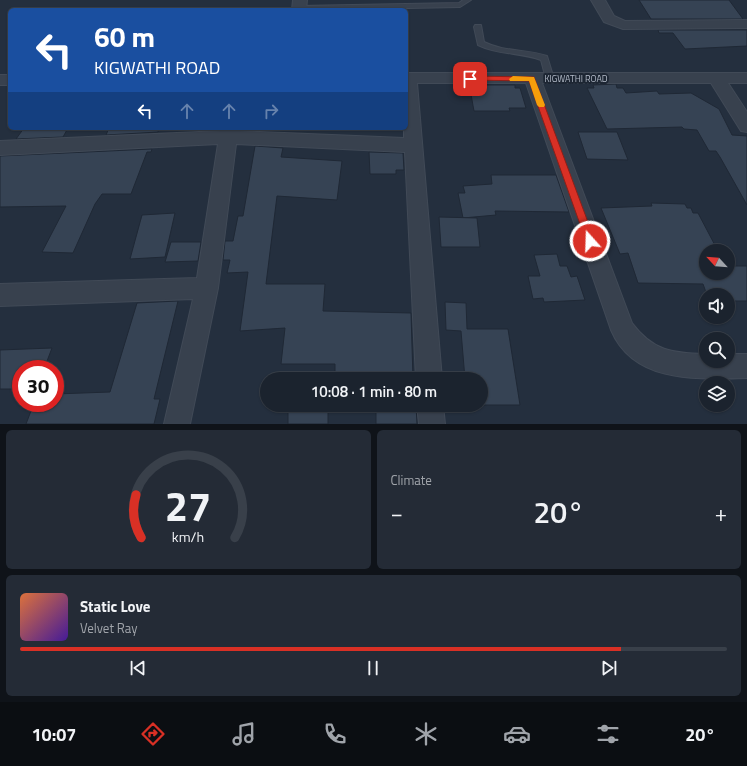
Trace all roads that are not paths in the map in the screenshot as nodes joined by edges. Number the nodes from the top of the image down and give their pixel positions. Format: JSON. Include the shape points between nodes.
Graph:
{"nodes":[{"id":1,"x":468,"y":0,"type":"edge"},
{"id":2,"x":598,"y":0,"type":"edge"},
{"id":3,"x":299,"y":6,"type":"edge"},
{"id":4,"x":747,"y":24,"type":"edge"},
{"id":5,"x":478,"y":27,"type":"dead end"},
{"id":6,"x":408,"y":78,"type":"edge"},
{"id":7,"x":716,"y":78,"type":"junction"},
{"id":8,"x":747,"y":78,"type":"edge"},
{"id":9,"x":541,"y":79,"type":"junction"},
{"id":10,"x":747,"y":126,"type":"edge"},
{"id":11,"x":229,"y":133,"type":"edge"},
{"id":12,"x":412,"y":145,"type":"junction"},
{"id":13,"x":0,"y":148,"type":"edge"},
{"id":14,"x":207,"y":288,"type":"junction"},
{"id":15,"x":0,"y":295,"type":"edge"},
{"id":16,"x":747,"y":366,"type":"edge"},
{"id":17,"x":428,"y":372,"type":"edge"},
{"id":18,"x":431,"y":412,"type":"edge"},
{"id":19,"x":177,"y":424,"type":"edge"},
{"id":20,"x":432,"y":424,"type":"edge"}],
"edges":[{"from":1,"to":3,"type":"lane","via":[[460,5]]},
{"from":2,"to":4,"type":"street","via":[[609,19],[623,25]]},
{"from":5,"to":9,"type":"lane","via":[[481,43],[495,50],[535,54],[544,58]]},
{"from":6,"to":9,"type":"street","name":"KIGWATHI ROAD"},
{"from":6,"to":12,"type":"street"},
{"from":7,"to":8,"type":"street","name":"KIGWATHI ROAD"},
{"from":7,"to":9,"type":"street","name":"KIGWATHI ROAD"},
{"from":7,"to":10,"type":"street"},
{"from":9,"to":16,"type":"street","via":[[623,330],[640,350],[659,361],[685,365]]},
{"from":11,"to":12,"type":"street"},
{"from":11,"to":13,"type":"street"},
{"from":11,"to":14,"type":"street"},
{"from":12,"to":17,"type":"street"},
{"from":14,"to":15,"type":"street"},
{"from":14,"to":19,"type":"street"},
{"from":18,"to":20,"type":"street"}]}
